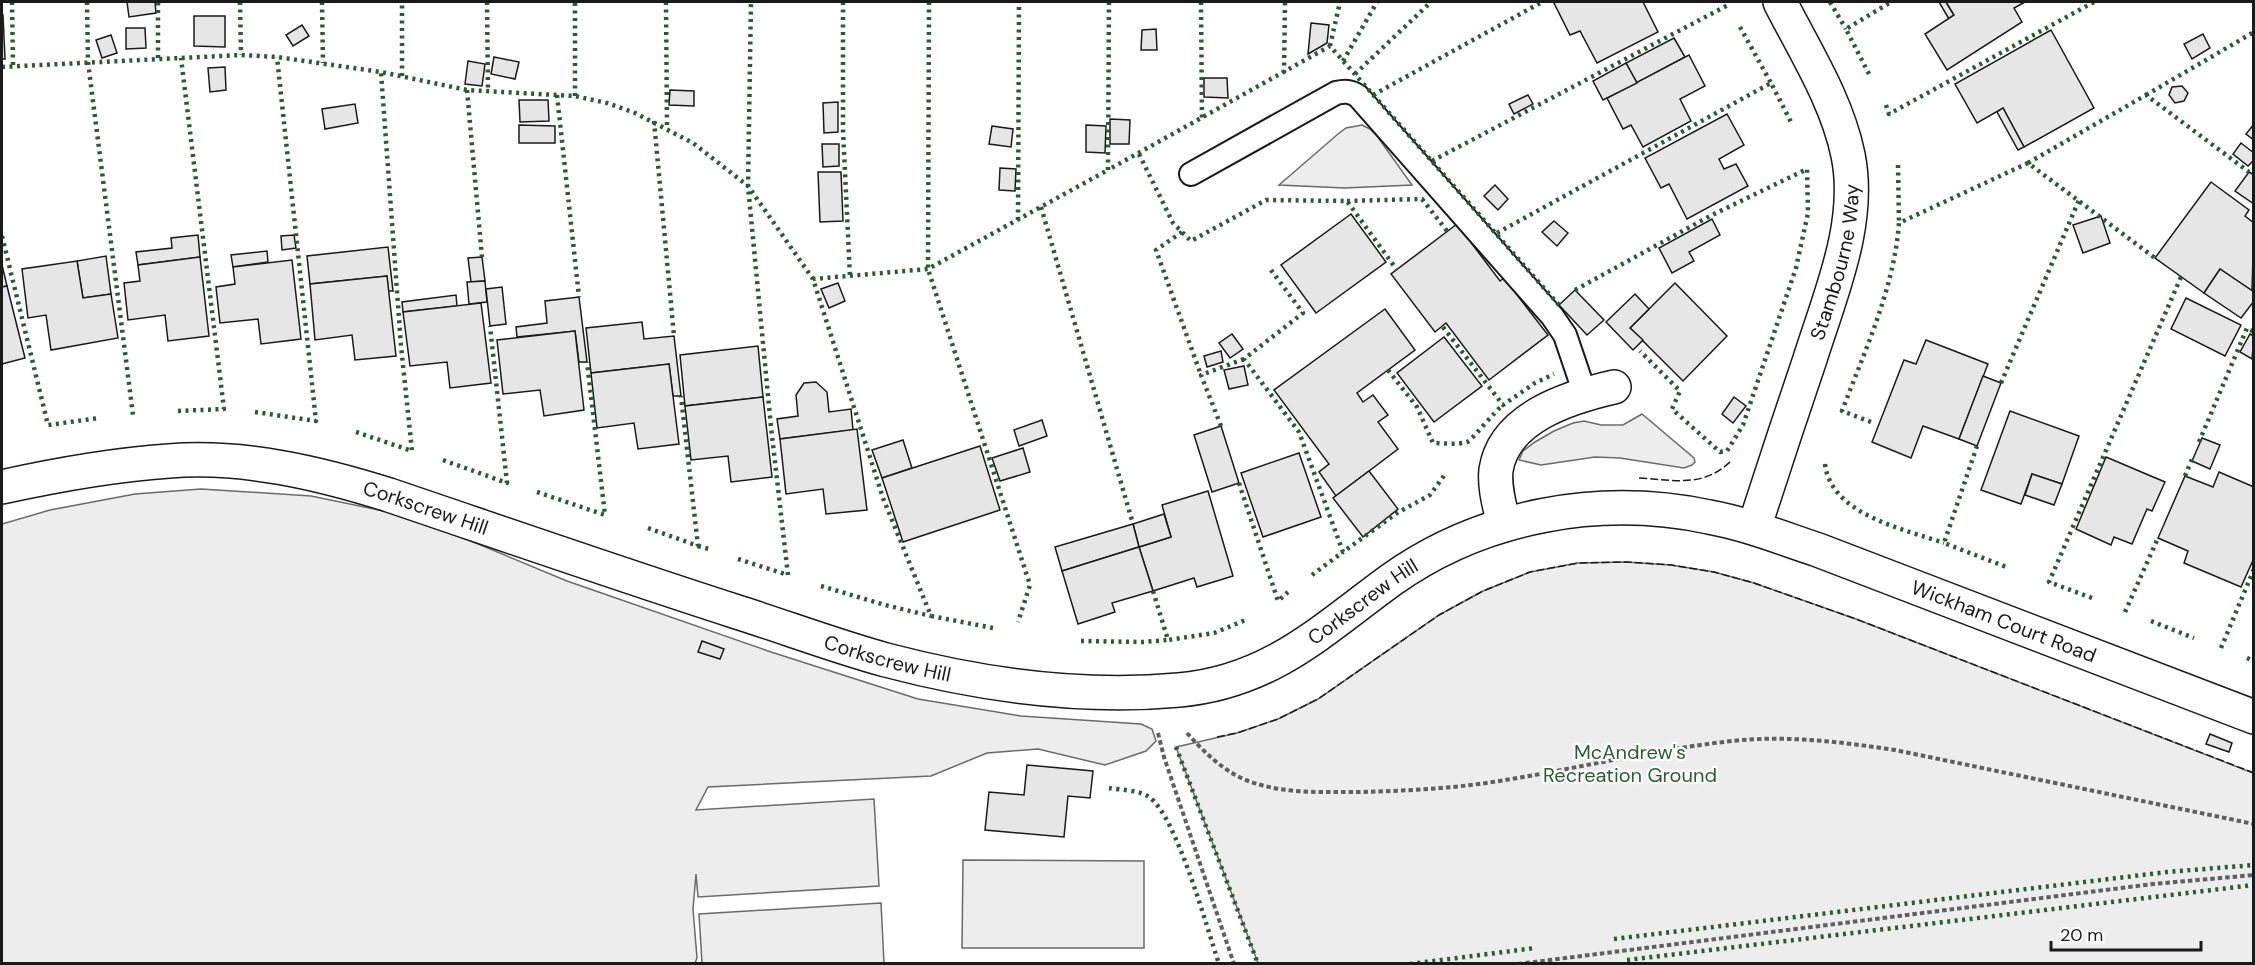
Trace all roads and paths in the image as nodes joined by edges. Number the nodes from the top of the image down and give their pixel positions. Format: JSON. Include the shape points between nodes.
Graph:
{"nodes":[{"id":1,"x":1780,"y":2,"type":"edge"},
{"id":2,"x":1191,"y":174,"type":"dead end"},
{"id":3,"x":1600,"y":391,"type":"joint"},
{"id":4,"x":2,"y":487,"type":"edge"},
{"id":5,"x":1503,"y":525,"type":"junction"},
{"id":6,"x":1754,"y":528,"type":"junction"},
{"id":7,"x":1148,"y":692,"type":"junction"},
{"id":8,"x":2253,"y":717,"type":"edge"},
{"id":9,"x":2253,"y":824,"type":"edge"},
{"id":10,"x":2253,"y":874,"type":"edge"},
{"id":11,"x":1234,"y":963,"type":"edge"},
{"id":12,"x":1518,"y":963,"type":"edge"}],
"edges":[{"from":1,"to":6,"type":"street","name":"Stambourne Way","via":[[1843,131],[1852,187],[1850,221],[1831,294]]},
{"from":2,"to":3,"type":"lane","via":[[1336,93],[1352,92],[1552,316]]},
{"from":3,"to":5,"type":"street","via":[[1558,405],[1529,421],[1505,444],[1496,481]]},
{"from":4,"to":7,"type":"street","name":"Corkscrew Hill","via":[[78,472],[169,461],[238,463],[299,471],[355,484],[883,659],[1002,684],[1114,694]]},
{"from":5,"to":6,"type":"street","name":"Corkscrew Hill","via":[[1572,510],[1641,509],[1709,516]]},
{"from":5,"to":7,"type":"street","name":"Corkscrew Hill","via":[[1404,572],[1325,631],[1272,664],[1214,685]]},
{"from":6,"to":8,"type":"street","name":"Wickham Court Road"},
{"from":7,"to":9,"type":"path","via":[[1223,767],[1280,790],[1400,791],[1485,783],[1713,744],[1787,739],[1839,741],[1895,750]]},
{"from":7,"to":11,"type":"path","via":[[1164,757]]},
{"from":10,"to":12,"type":"path"}]}
